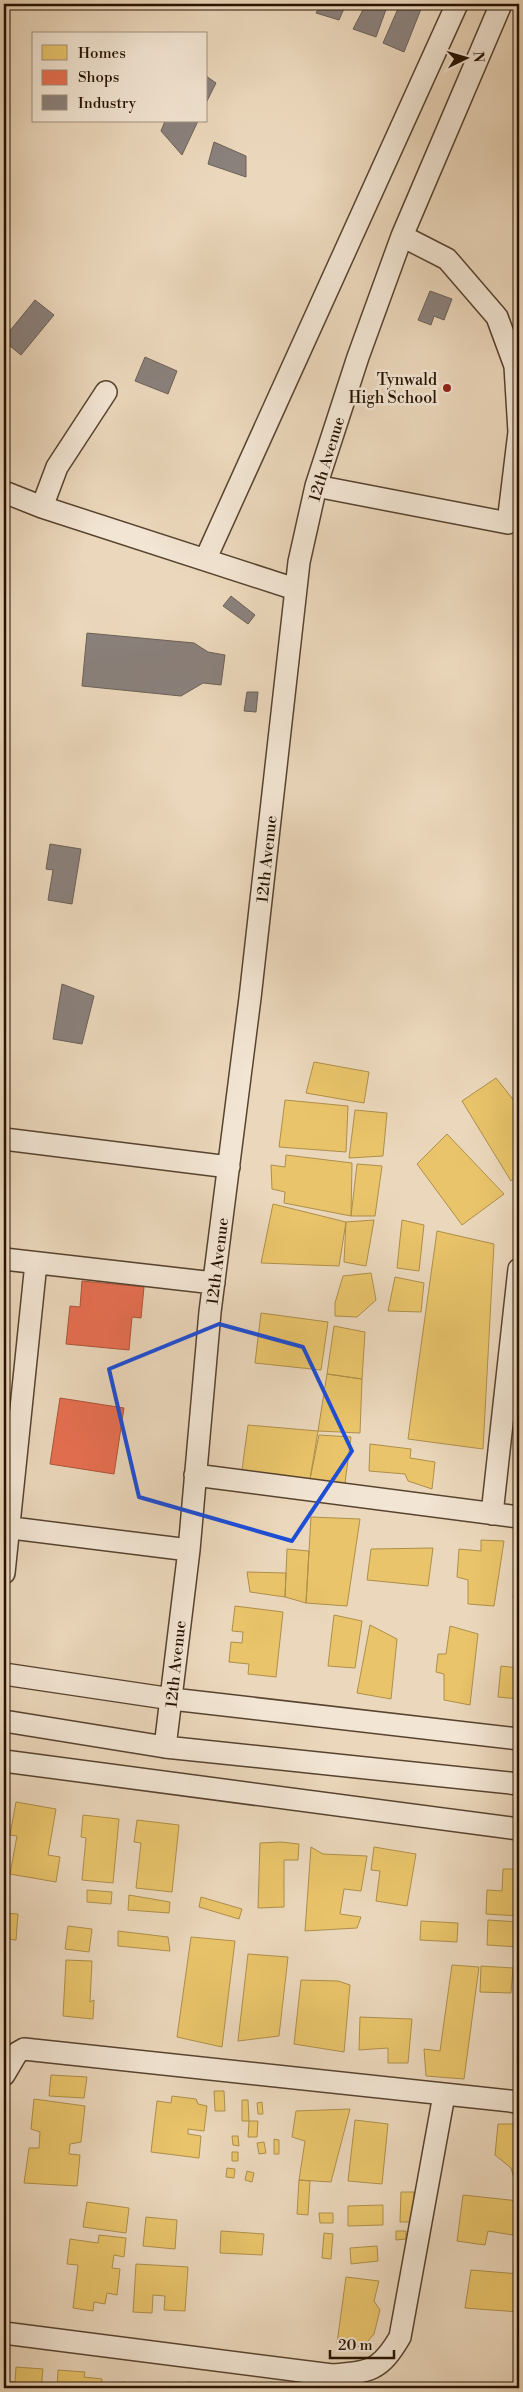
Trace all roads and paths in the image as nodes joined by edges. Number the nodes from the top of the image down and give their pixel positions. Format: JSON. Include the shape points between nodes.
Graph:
{"nodes":[{"id":1,"x":457,"y":4,"type":"edge"},
{"id":2,"x":501,"y":4,"type":"edge"},
{"id":3,"x":402,"y":236,"type":"junction"},
{"id":4,"x":106,"y":392,"type":"dead end"},
{"id":5,"x":316,"y":486,"type":"junction"},
{"id":6,"x":4,"y":492,"type":"edge"},
{"id":7,"x":42,"y":507,"type":"junction"},
{"id":8,"x":206,"y":558,"type":"junction"},
{"id":9,"x":295,"y":589,"type":"junction"},
{"id":10,"x":4,"y":1139,"type":"edge"},
{"id":11,"x":229,"y":1167,"type":"junction"},
{"id":12,"x":4,"y":1259,"type":"edge"},
{"id":13,"x":36,"y":1263,"type":"junction"},
{"id":14,"x":519,"y":1269,"type":"edge"},
{"id":15,"x":214,"y":1283,"type":"junction"},
{"id":16,"x":196,"y":1475,"type":"junction"},
{"id":17,"x":492,"y":1514,"type":"junction"},
{"id":18,"x":519,"y":1517,"type":"edge"},
{"id":19,"x":7,"y":1527,"type":"edge"},
{"id":20,"x":189,"y":1550,"type":"junction"},
{"id":21,"x":4,"y":1573,"type":"edge"},
{"id":22,"x":4,"y":1674,"type":"edge"},
{"id":23,"x":172,"y":1699,"type":"junction"},
{"id":24,"x":4,"y":1721,"type":"edge"},
{"id":25,"x":519,"y":1739,"type":"edge"},
{"id":26,"x":165,"y":1747,"type":"junction"},
{"id":27,"x":4,"y":1761,"type":"edge"},
{"id":28,"x":519,"y":1784,"type":"edge"},
{"id":29,"x":519,"y":1829,"type":"edge"},
{"id":30,"x":4,"y":2075,"type":"edge"},
{"id":31,"x":444,"y":2095,"type":"junction"},
{"id":32,"x":519,"y":2102,"type":"edge"},
{"id":33,"x":4,"y":2332,"type":"edge"}],
"edges":[{"from":1,"to":8,"type":"street"},
{"from":2,"to":3,"type":"street","name":"12th Avenue"},
{"from":3,"to":5,"type":"street","name":"12th Avenue"},
{"from":3,"to":5,"type":"street","via":[[447,259],[497,317],[503,333],[515,366],[519,432],[508,523]]},
{"from":4,"to":7,"type":"street","via":[[57,467]]},
{"from":5,"to":9,"type":"street","name":"12th Avenue"},
{"from":6,"to":7,"type":"street"},
{"from":7,"to":8,"type":"street"},
{"from":8,"to":9,"type":"street"},
{"from":9,"to":11,"type":"street","name":"12th Avenue","via":[[252,988]]},
{"from":10,"to":11,"type":"street"},
{"from":11,"to":15,"type":"street","name":"12th Avenue"},
{"from":12,"to":13,"type":"street"},
{"from":13,"to":15,"type":"street"},
{"from":13,"to":19,"type":"street"},
{"from":14,"to":17,"type":"street"},
{"from":15,"to":16,"type":"street","name":"12th Avenue"},
{"from":16,"to":17,"type":"street"},
{"from":16,"to":20,"type":"street","name":"12th Avenue"},
{"from":17,"to":18,"type":"street"},
{"from":19,"to":20,"type":"street"},
{"from":19,"to":21,"type":"street"},
{"from":20,"to":23,"type":"street","name":"12th Avenue"},
{"from":22,"to":23,"type":"street"},
{"from":23,"to":25,"type":"street"},
{"from":23,"to":26,"type":"street","name":"12th Avenue"},
{"from":24,"to":26,"type":"street"},
{"from":26,"to":28,"type":"street"},
{"from":27,"to":29,"type":"street"},
{"from":30,"to":31,"type":"street","via":[[17,2053],[24,2049]]},
{"from":31,"to":32,"type":"street"},
{"from":31,"to":33,"type":"street","via":[[400,2337],[388,2357],[364,2373],[332,2375]]}]}
